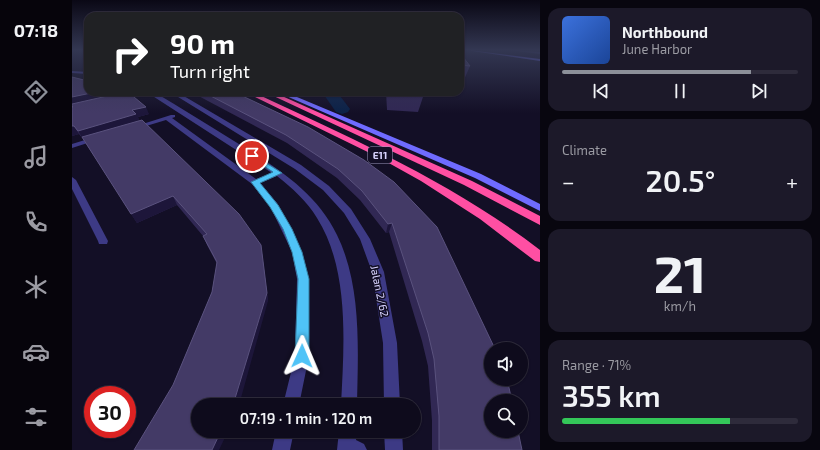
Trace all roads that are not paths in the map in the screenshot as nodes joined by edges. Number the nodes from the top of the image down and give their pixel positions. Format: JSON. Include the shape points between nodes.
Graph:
{"nodes":[{"id":1,"x":72,"y":72,"type":"edge"},
{"id":2,"x":84,"y":73,"type":"edge"},
{"id":3,"x":128,"y":96,"type":"edge"},
{"id":4,"x":157,"y":96,"type":"edge"},
{"id":5,"x":180,"y":96,"type":"edge"},
{"id":6,"x":256,"y":96,"type":"edge"},
{"id":7,"x":276,"y":96,"type":"edge"},
{"id":8,"x":289,"y":96,"type":"edge"},
{"id":9,"x":114,"y":99,"type":"edge"},
{"id":10,"x":185,"y":113,"type":"junction"},
{"id":11,"x":167,"y":118,"type":"junction"},
{"id":12,"x":230,"y":126,"type":"junction"},
{"id":13,"x":123,"y":131,"type":"edge"},
{"id":14,"x":213,"y":131,"type":"junction"},
{"id":15,"x":108,"y":135,"type":"edge"},
{"id":16,"x":72,"y":146,"type":"edge"},
{"id":17,"x":278,"y":173,"type":"junction"},
{"id":18,"x":72,"y":180,"type":"edge"},
{"id":19,"x":255,"y":182,"type":"junction"},
{"id":20,"x":540,"y":208,"type":"edge"},
{"id":21,"x":540,"y":221,"type":"edge"},
{"id":22,"x":506,"y":230,"type":"junction"},
{"id":23,"x":103,"y":241,"type":"dead end"},
{"id":24,"x":540,"y":247,"type":"edge"},
{"id":25,"x":540,"y":257,"type":"edge"},
{"id":26,"x":293,"y":398,"type":"edge"},
{"id":27,"x":349,"y":398,"type":"edge"},
{"id":28,"x":392,"y":398,"type":"edge"},
{"id":29,"x":284,"y":438,"type":"edge"},
{"id":30,"x":393,"y":438,"type":"edge"},
{"id":31,"x":281,"y":450,"type":"edge"},
{"id":32,"x":394,"y":450,"type":"edge"}],
"edges":[{"from":1,"to":2,"type":"street"},
{"from":3,"to":9,"type":"street"},
{"from":4,"to":10,"type":"street"},
{"from":5,"to":12,"type":"street","name":"Jalan 2/62"},
{"from":6,"to":22,"type":"highway","number":"E11","via":[[425,178]]},
{"from":7,"to":21,"type":"highway","via":[[461,180]]},
{"from":8,"to":20,"type":"main road","via":[[478,176]]},
{"from":10,"to":11,"type":"street"},
{"from":10,"to":14,"type":"street"},
{"from":11,"to":13,"type":"street"},
{"from":11,"to":19,"type":"street"},
{"from":12,"to":14,"type":"street"},
{"from":12,"to":28,"type":"street","name":"Jalan 2/62","via":[[298,167],[326,188],[348,211],[365,239],[378,272],[388,328]]},
{"from":14,"to":17,"type":"street"},
{"from":15,"to":16,"type":"street"},
{"from":17,"to":19,"type":"street"},
{"from":17,"to":27,"type":"street","via":[[301,192],[322,216],[334,240],[348,297],[351,356]]},
{"from":18,"to":23,"type":"street"},
{"from":19,"to":26,"type":"street","via":[[274,205],[288,229],[297,252],[303,279],[302,356]]},
{"from":22,"to":24,"type":"highway"},
{"from":22,"to":25,"type":"highway"},
{"from":29,"to":31,"type":"street"},
{"from":30,"to":32,"type":"street"}]}
